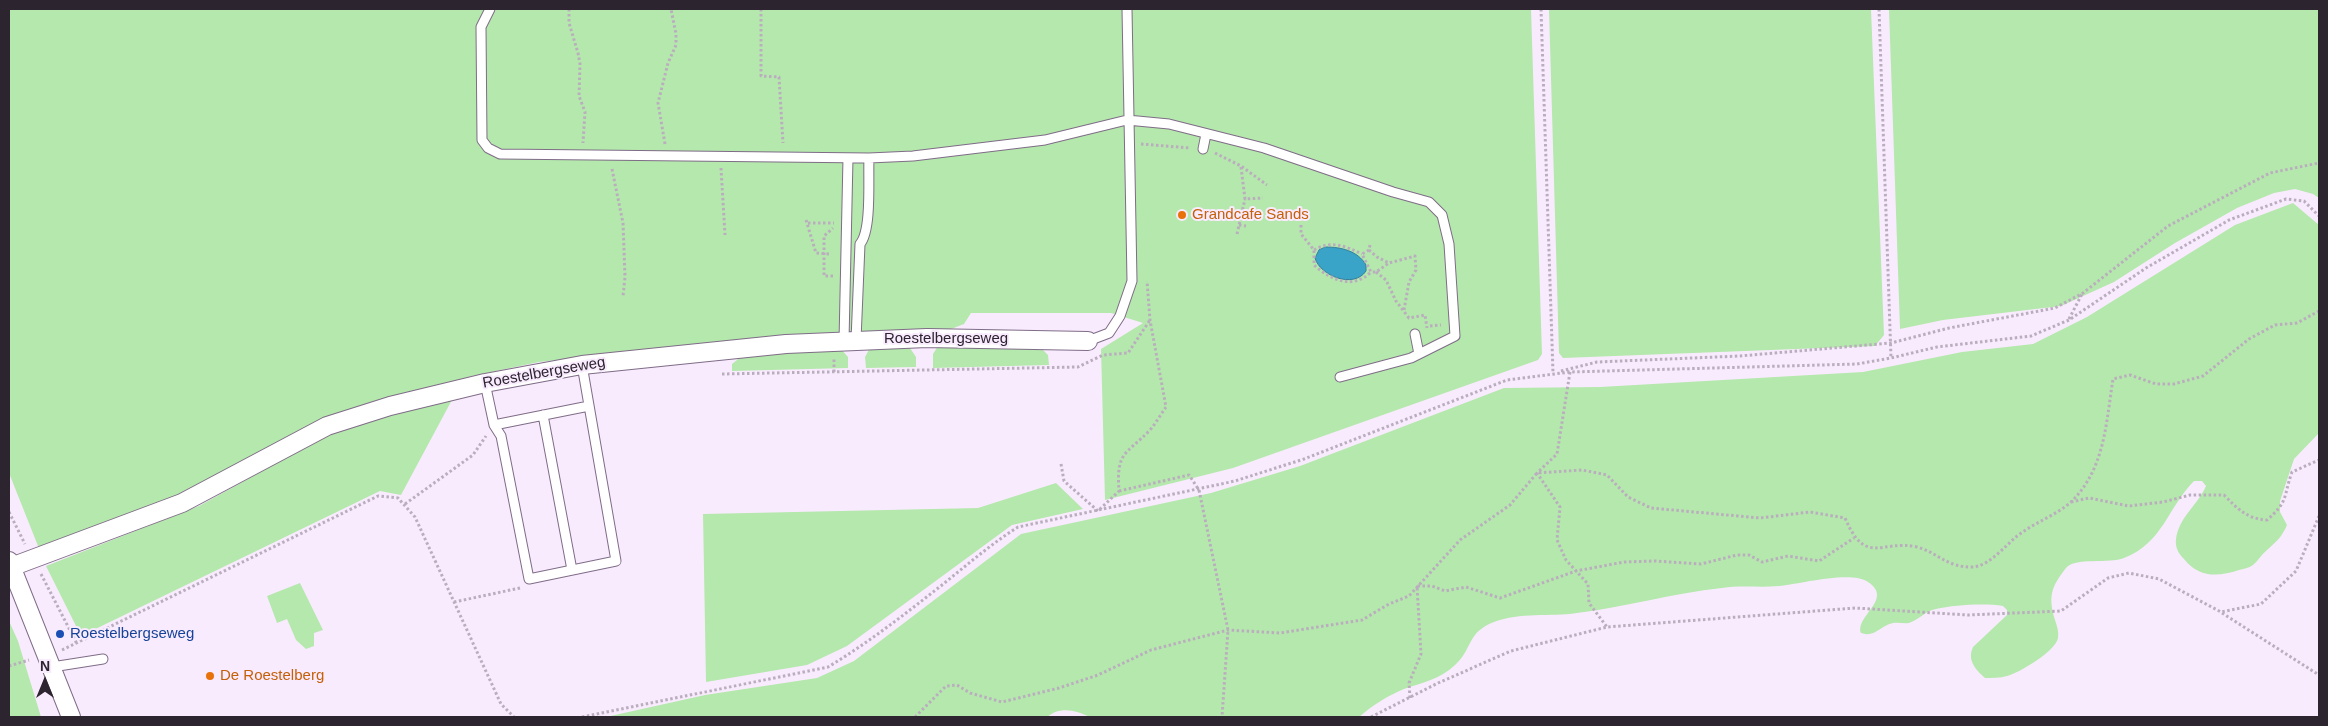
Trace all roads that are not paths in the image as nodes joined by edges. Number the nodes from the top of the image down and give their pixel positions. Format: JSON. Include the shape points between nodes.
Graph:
{"nodes":[{"id":1,"x":490,"y":9,"type":"edge"},
{"id":2,"x":1127,"y":9,"type":"edge"},
{"id":3,"x":1128,"y":120,"type":"junction"},
{"id":4,"x":1206,"y":134,"type":"junction"},
{"id":5,"x":1203,"y":149,"type":"dead end"},
{"id":6,"x":848,"y":158,"type":"junction"},
{"id":7,"x":869,"y":158,"type":"junction"},
{"id":8,"x":1415,"y":334,"type":"dead end"},
{"id":9,"x":850,"y":340,"type":"junction"},
{"id":10,"x":1088,"y":341,"type":"joint"},
{"id":11,"x":1419,"y":354,"type":"junction"},
{"id":12,"x":582,"y":365,"type":"junction"},
{"id":13,"x":1340,"y":378,"type":"dead end"},
{"id":14,"x":485,"y":383,"type":"junction"},
{"id":15,"x":589,"y":406,"type":"junction"},
{"id":16,"x":543,"y":415,"type":"junction"},
{"id":17,"x":494,"y":425,"type":"junction"},
{"id":18,"x":10,"y":564,"type":"edge"},
{"id":19,"x":572,"y":570,"type":"junction"},
{"id":20,"x":103,"y":659,"type":"dead end"},
{"id":21,"x":52,"y":667,"type":"junction"},
{"id":22,"x":71,"y":717,"type":"edge"}],
"edges":[{"from":1,"to":6,"type":"lane","via":[[481,27],[482,140],[488,148],[500,154]]},
{"from":2,"to":3,"type":"lane"},
{"from":3,"to":4,"type":"lane","via":[[1169,124]]},
{"from":3,"to":7,"type":"lane","via":[[1045,140],[914,156]]},
{"from":3,"to":10,"type":"lane","via":[[1132,281],[1120,316],[1109,333]]},
{"from":4,"to":5,"type":"lane"},
{"from":4,"to":11,"type":"lane","via":[[1264,148],[1429,202],[1442,215],[1449,244],[1455,336]]},
{"from":6,"to":7,"type":"lane"},
{"from":6,"to":9,"type":"lane"},
{"from":7,"to":9,"type":"lane","via":[[867,226],[860,244]]},
{"from":8,"to":11,"type":"lane"},
{"from":9,"to":10,"type":"street","name":"Roestelbergseweg"},
{"from":9,"to":12,"type":"street","name":"Roestelbergseweg"},
{"from":11,"to":13,"type":"lane"},
{"from":12,"to":14,"type":"street","name":"Roestelbergseweg"},
{"from":12,"to":15,"type":"lane"},
{"from":14,"to":17,"type":"lane"},
{"from":14,"to":18,"type":"street","name":"Roestelbergseweg","via":[[390,406],[327,426],[182,503]]},
{"from":15,"to":16,"type":"lane"},
{"from":15,"to":19,"type":"lane","via":[[616,561]]},
{"from":16,"to":17,"type":"lane"},
{"from":16,"to":19,"type":"lane"},
{"from":17,"to":19,"type":"lane","via":[[501,436],[529,579]]},
{"from":18,"to":21,"type":"street","name":"Roestelbergseweg"},
{"from":20,"to":21,"type":"lane"},
{"from":21,"to":22,"type":"street","name":"Roestelbergseweg"}]}
